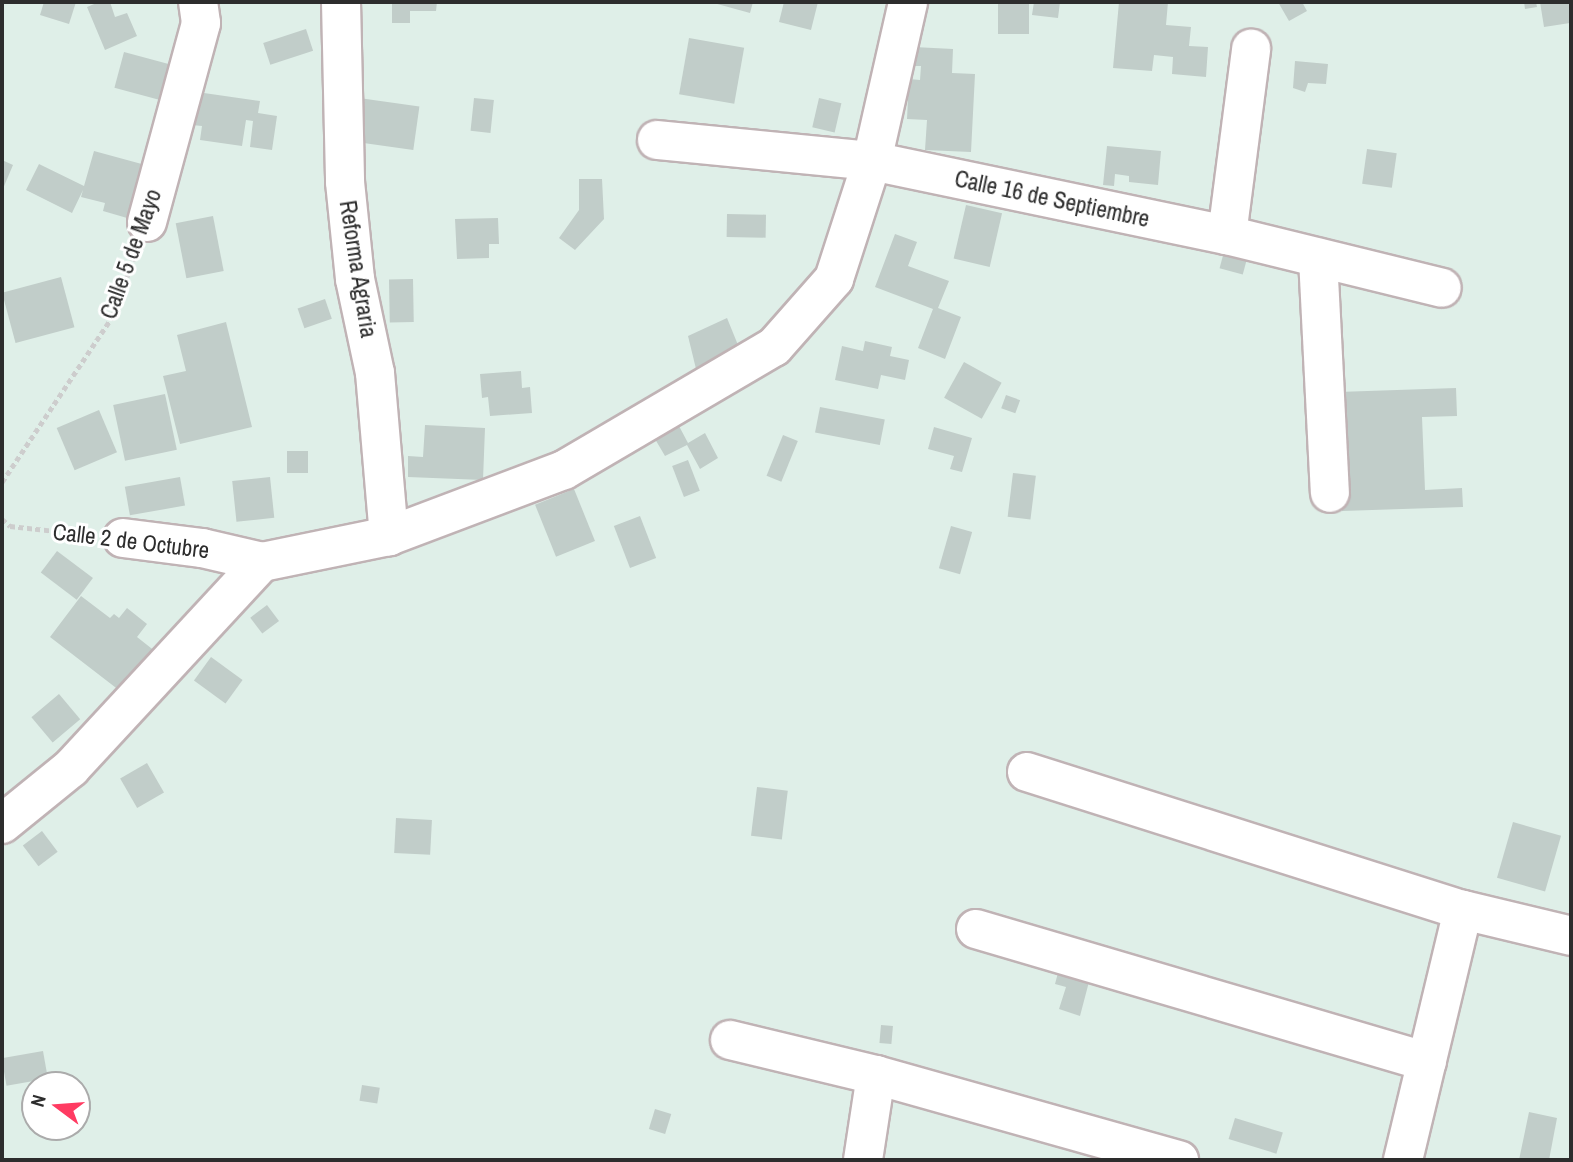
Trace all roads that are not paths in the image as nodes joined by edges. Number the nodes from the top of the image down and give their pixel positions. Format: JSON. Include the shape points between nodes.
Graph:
{"nodes":[{"id":1,"x":198,"y":2,"type":"edge"},
{"id":2,"x":341,"y":2,"type":"edge"},
{"id":3,"x":908,"y":2,"type":"edge"},
{"id":4,"x":1251,"y":49,"type":"dead end"},
{"id":5,"x":657,"y":140,"type":"dead end"},
{"id":6,"x":872,"y":161,"type":"junction"},
{"id":7,"x":146,"y":222,"type":"road end"},
{"id":8,"x":1227,"y":235,"type":"junction"},
{"id":9,"x":1318,"y":258,"type":"junction"},
{"id":10,"x":1442,"y":288,"type":"dead end"},
{"id":11,"x":1330,"y":493,"type":"dead end"},
{"id":12,"x":389,"y":536,"type":"junction"},
{"id":13,"x":123,"y":538,"type":"road end"},
{"id":14,"x":262,"y":562,"type":"junction"},
{"id":15,"x":1027,"y":772,"type":"dead end"},
{"id":16,"x":2,"y":824,"type":"edge"},
{"id":17,"x":1464,"y":910,"type":"junction"},
{"id":18,"x":976,"y":929,"type":"dead end"},
{"id":19,"x":1571,"y":936,"type":"edge"},
{"id":20,"x":730,"y":1040,"type":"dead end"},
{"id":21,"x":1427,"y":1062,"type":"junction"},
{"id":22,"x":876,"y":1075,"type":"junction"},
{"id":23,"x":863,"y":1160,"type":"edge"},
{"id":24,"x":1179,"y":1160,"type":"edge"},
{"id":25,"x":1403,"y":1160,"type":"edge"}],
"edges":[{"from":1,"to":7,"type":"street","name":"Calle 5 de Mayo","via":[[201,23]]},
{"from":2,"to":12,"type":"street","name":"Reforma Agraria","via":[[345,181],[355,279],[375,373]]},
{"from":3,"to":6,"type":"street"},
{"from":4,"to":8,"type":"street"},
{"from":5,"to":6,"type":"street","name":"Calle 16 de Septiembre"},
{"from":6,"to":8,"type":"street","name":"Calle 16 de Septiembre"},
{"from":6,"to":12,"type":"street","via":[[835,279],[774,347],[564,470]]},
{"from":8,"to":9,"type":"street","name":"Calle 16 de Septiembre"},
{"from":9,"to":10,"type":"street","name":"Calle 16 de Septiembre"},
{"from":9,"to":11,"type":"street"},
{"from":12,"to":14,"type":"street"},
{"from":13,"to":14,"type":"street","name":"Calle 2 de Octubre","via":[[202,548]]},
{"from":14,"to":16,"type":"street","via":[[71,768]]},
{"from":15,"to":17,"type":"street"},
{"from":17,"to":19,"type":"street"},
{"from":17,"to":21,"type":"street"},
{"from":18,"to":21,"type":"street"},
{"from":20,"to":22,"type":"street"},
{"from":21,"to":25,"type":"street"},
{"from":22,"to":23,"type":"street"},
{"from":22,"to":24,"type":"street"}]}
